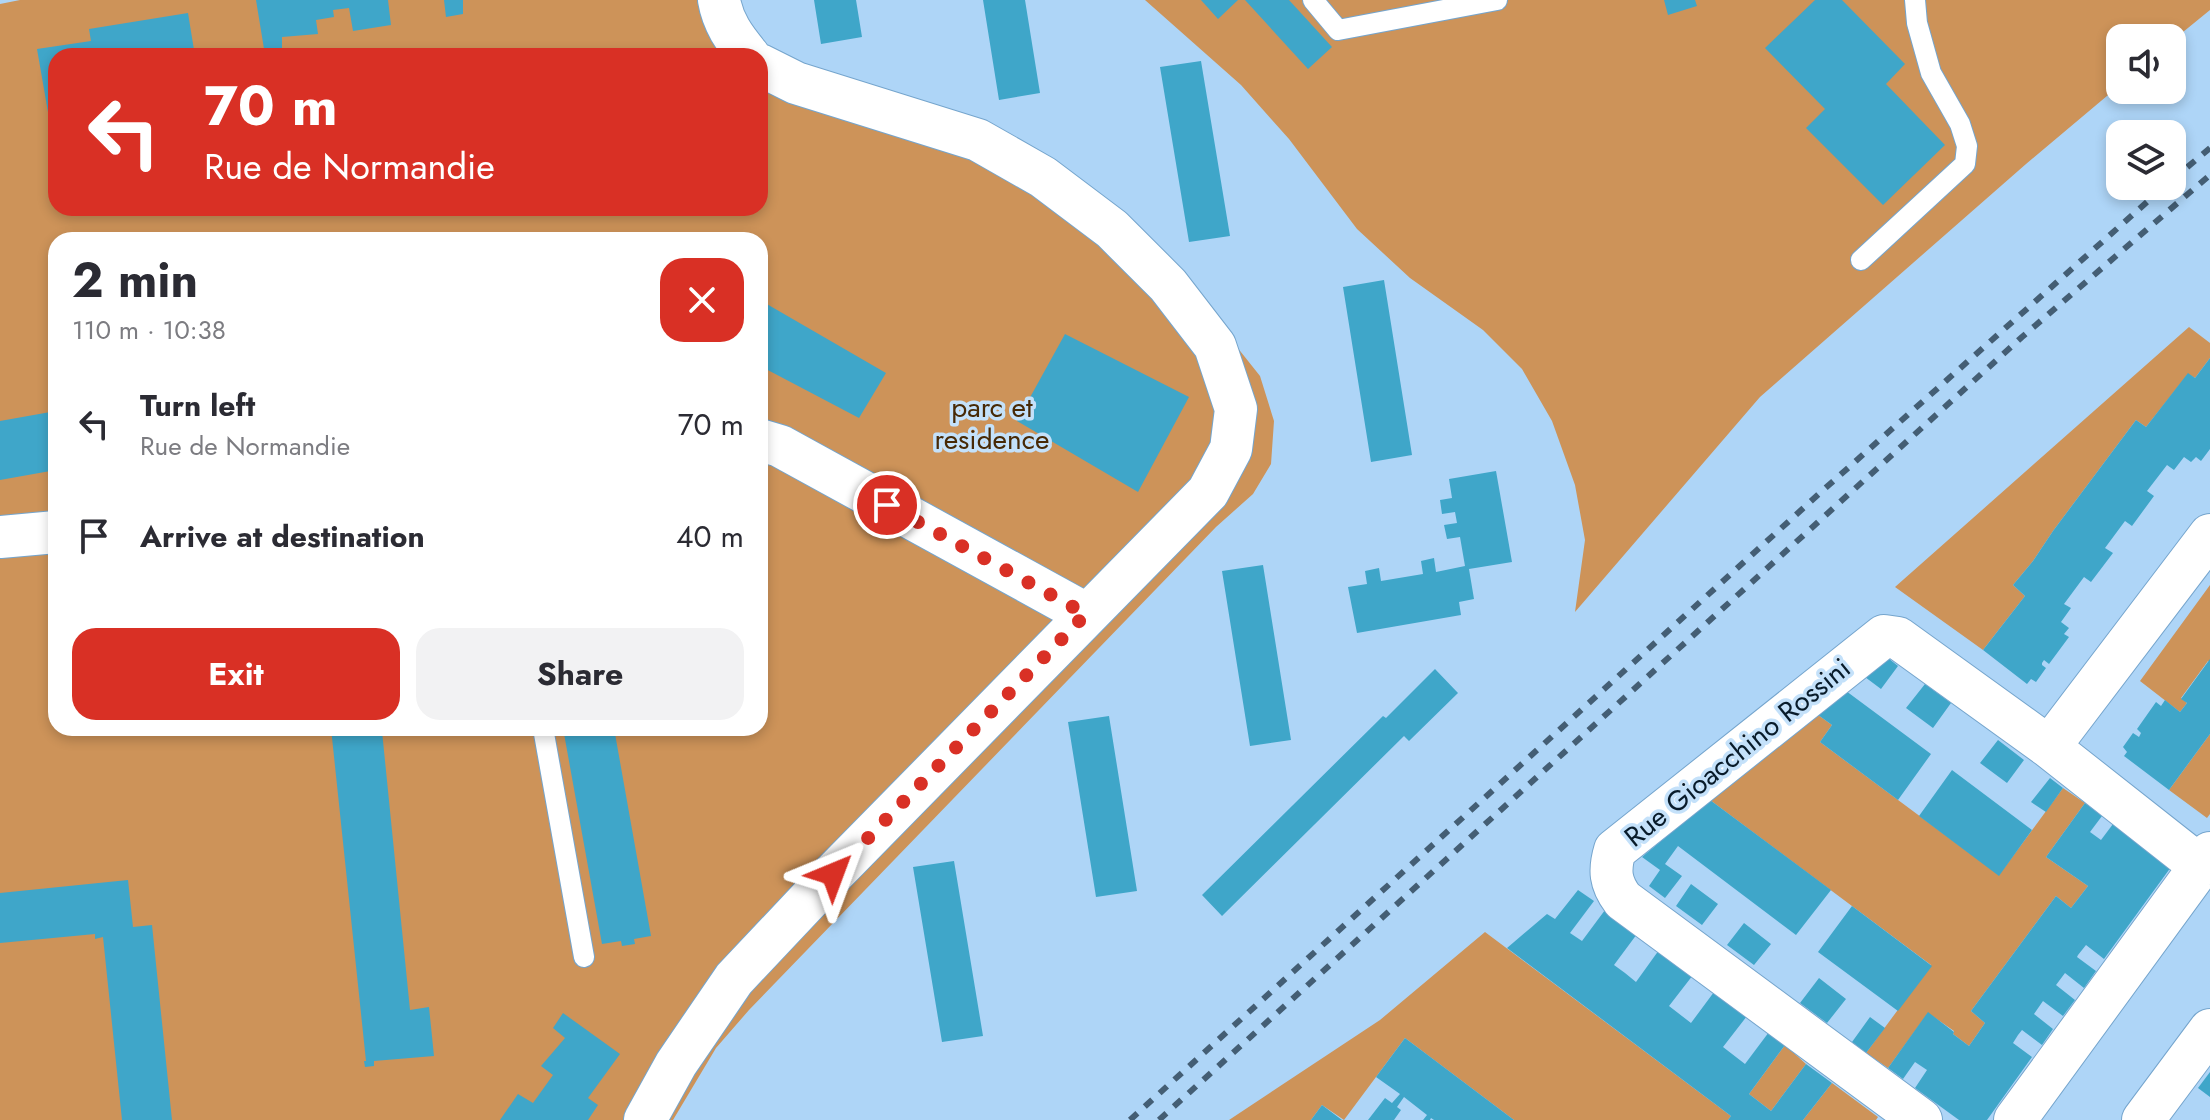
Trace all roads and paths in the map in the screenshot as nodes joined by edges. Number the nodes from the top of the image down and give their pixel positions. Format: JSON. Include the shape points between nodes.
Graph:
{"nodes":[{"id":1,"x":719,"y":0,"type":"edge"},
{"id":2,"x":1313,"y":0,"type":"edge"},
{"id":3,"x":1497,"y":0,"type":"edge"},
{"id":4,"x":1915,"y":0,"type":"edge"},
{"id":5,"x":742,"y":48,"type":"edge"},
{"id":6,"x":768,"y":69,"type":"edge"},
{"id":7,"x":1861,"y":260,"type":"dead end"},
{"id":8,"x":768,"y":442,"type":"edge"},
{"id":9,"x":48,"y":533,"type":"edge"},
{"id":10,"x":2210,"y":535,"type":"edge"},
{"id":11,"x":0,"y":537,"type":"edge"},
{"id":12,"x":1086,"y":614,"type":"junction"},
{"id":13,"x":544,"y":736,"type":"edge"},
{"id":14,"x":2049,"y":747,"type":"junction"},
{"id":15,"x":2205,"y":860,"type":"edge"},
{"id":16,"x":584,"y":957,"type":"dead end"},
{"id":17,"x":2210,"y":1030,"type":"edge"},
{"id":18,"x":645,"y":1120,"type":"edge"},
{"id":19,"x":1921,"y":1120,"type":"edge"},
{"id":20,"x":2015,"y":1120,"type":"edge"},
{"id":21,"x":2143,"y":1120,"type":"edge"}],
"edges":[{"from":1,"to":5,"type":"street"},
{"from":2,"to":3,"type":"lane","via":[[1338,30]]},
{"from":4,"to":7,"type":"lane","via":[[1931,73],[1967,146],[1965,164]]},
{"from":6,"to":12,"type":"street","via":[[796,83],[978,140],[1043,177],[1112,229],[1168,285],[1215,346],[1236,409],[1231,449],[1208,492]]},
{"from":8,"to":12,"type":"street"},
{"from":9,"to":11,"type":"street"},
{"from":10,"to":14,"type":"street"},
{"from":12,"to":18,"type":"street","via":[[734,979]]},
{"from":13,"to":16,"type":"lane"},
{"from":14,"to":15,"type":"street","name":"Rue Gioacchino Rossini"},
{"from":14,"to":19,"type":"street","name":"Rue Gioacchino Rossini","via":[[1898,638],[1884,636],[1615,850],[1610,876],[1623,900]]},
{"from":15,"to":20,"type":"street"},
{"from":17,"to":21,"type":"street"}]}
